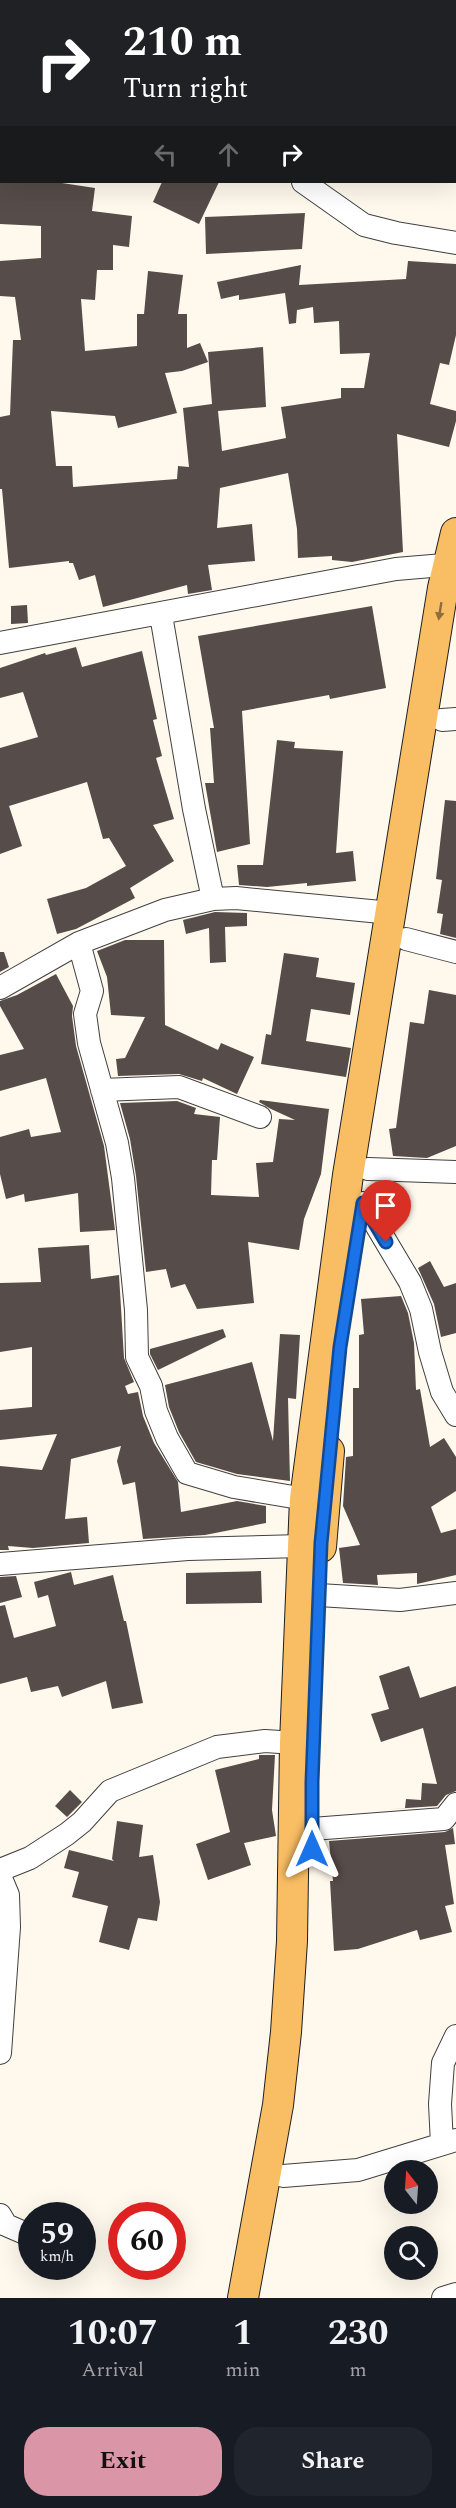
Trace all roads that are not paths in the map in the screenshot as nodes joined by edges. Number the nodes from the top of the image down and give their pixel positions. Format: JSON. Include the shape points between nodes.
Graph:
{"nodes":[{"id":1,"x":304,"y":183,"type":"edge"},
{"id":2,"x":456,"y":243,"type":"edge"},
{"id":3,"x":456,"y":533,"type":"edge"},
{"id":4,"x":453,"y":563,"type":"edge"},
{"id":5,"x":160,"y":615,"type":"junction"},
{"id":6,"x":456,"y":640,"type":"edge"},
{"id":7,"x":0,"y":644,"type":"edge"},
{"id":8,"x":449,"y":720,"type":"edge"},
{"id":9,"x":213,"y":899,"type":"junction"},
{"id":10,"x":391,"y":913,"type":"junction"},
{"id":11,"x":406,"y":939,"type":"junction"},
{"id":12,"x":79,"y":943,"type":"junction"},
{"id":13,"x":456,"y":952,"type":"edge"},
{"id":14,"x":0,"y":988,"type":"edge"},
{"id":15,"x":102,"y":1090,"type":"junction"},
{"id":16,"x":260,"y":1117,"type":"dead end"},
{"id":17,"x":368,"y":1169,"type":"junction"},
{"id":18,"x":456,"y":1172,"type":"edge"},
{"id":19,"x":363,"y":1203,"type":"junction"},
{"id":20,"x":456,"y":1415,"type":"edge"},
{"id":21,"x":305,"y":1499,"type":"junction"},
{"id":22,"x":311,"y":1544,"type":"junction"},
{"id":23,"x":0,"y":1564,"type":"edge"},
{"id":24,"x":456,"y":1593,"type":"edge"},
{"id":25,"x":319,"y":1595,"type":"junction"},
{"id":26,"x":296,"y":1743,"type":"junction"},
{"id":27,"x":456,"y":1804,"type":"edge"},
{"id":28,"x":312,"y":1829,"type":"junction"},
{"id":29,"x":0,"y":1870,"type":"edge"},
{"id":30,"x":0,"y":1876,"type":"edge"},
{"id":31,"x":456,"y":2036,"type":"edge"},
{"id":32,"x":0,"y":2053,"type":"edge"},
{"id":33,"x":449,"y":2142,"type":"edge"},
{"id":34,"x":283,"y":2176,"type":"junction"},
{"id":35,"x":0,"y":2215,"type":"edge"},
{"id":36,"x":18,"y":2230,"type":"edge"},
{"id":37,"x":456,"y":2294,"type":"edge"},
{"id":38,"x":243,"y":2298,"type":"edge"},
{"id":39,"x":259,"y":2298,"type":"edge"},
{"id":40,"x":443,"y":2298,"type":"edge"}],
"edges":[{"from":1,"to":2,"type":"street","via":[[364,225]]},
{"from":3,"to":4,"type":"main road"},
{"from":4,"to":5,"type":"street","via":[[396,569]]},
{"from":4,"to":10,"type":"main road","one_way":true},
{"from":5,"to":7,"type":"street"},
{"from":5,"to":9,"type":"street"},
{"from":6,"to":8,"type":"main road"},
{"from":8,"to":11,"type":"main road","via":[[417,859]]},
{"from":9,"to":10,"type":"street"},
{"from":9,"to":12,"type":"street","via":[[165,910]]},
{"from":10,"to":21,"type":"main road","via":[[347,1186]]},
{"from":11,"to":13,"type":"street"},
{"from":11,"to":17,"type":"main road"},
{"from":12,"to":14,"type":"street"},
{"from":12,"to":15,"type":"street","via":[[92,991],[85,1014],[89,1043]]},
{"from":15,"to":16,"type":"street","via":[[179,1087]]},
{"from":15,"to":21,"type":"street","via":[[123,1178],[136,1310],[136,1357],[151,1386],[167,1438],[187,1473],[234,1487]]},
{"from":17,"to":18,"type":"street"},
{"from":17,"to":19,"type":"main road"},
{"from":19,"to":20,"type":"street","via":[[410,1282],[421,1309],[442,1392]]},
{"from":19,"to":22,"type":"main road"},
{"from":21,"to":22,"type":"main road"},
{"from":22,"to":23,"type":"street"},
{"from":22,"to":25,"type":"main road"},
{"from":22,"to":26,"type":"main road"},
{"from":24,"to":25,"type":"street","via":[[400,1600]]},
{"from":25,"to":28,"type":"main road"},
{"from":26,"to":29,"type":"street","via":[[265,1741],[217,1747],[110,1791],[67,1834],[30,1858]]},
{"from":26,"to":38,"type":"main road","via":[[286,2032],[278,2105]]},
{"from":27,"to":28,"type":"street","via":[[444,1819]]},
{"from":28,"to":34,"type":"main road","via":[[306,2011]]},
{"from":30,"to":32,"type":"street","via":[[8,1894],[9,1927]]},
{"from":31,"to":33,"type":"street","via":[[443,2063],[440,2104]]},
{"from":33,"to":34,"type":"street","via":[[358,2170]]},
{"from":34,"to":39,"type":"main road"},
{"from":35,"to":36,"type":"street","via":[[6,2224]]},
{"from":37,"to":40,"type":"street"}]}
